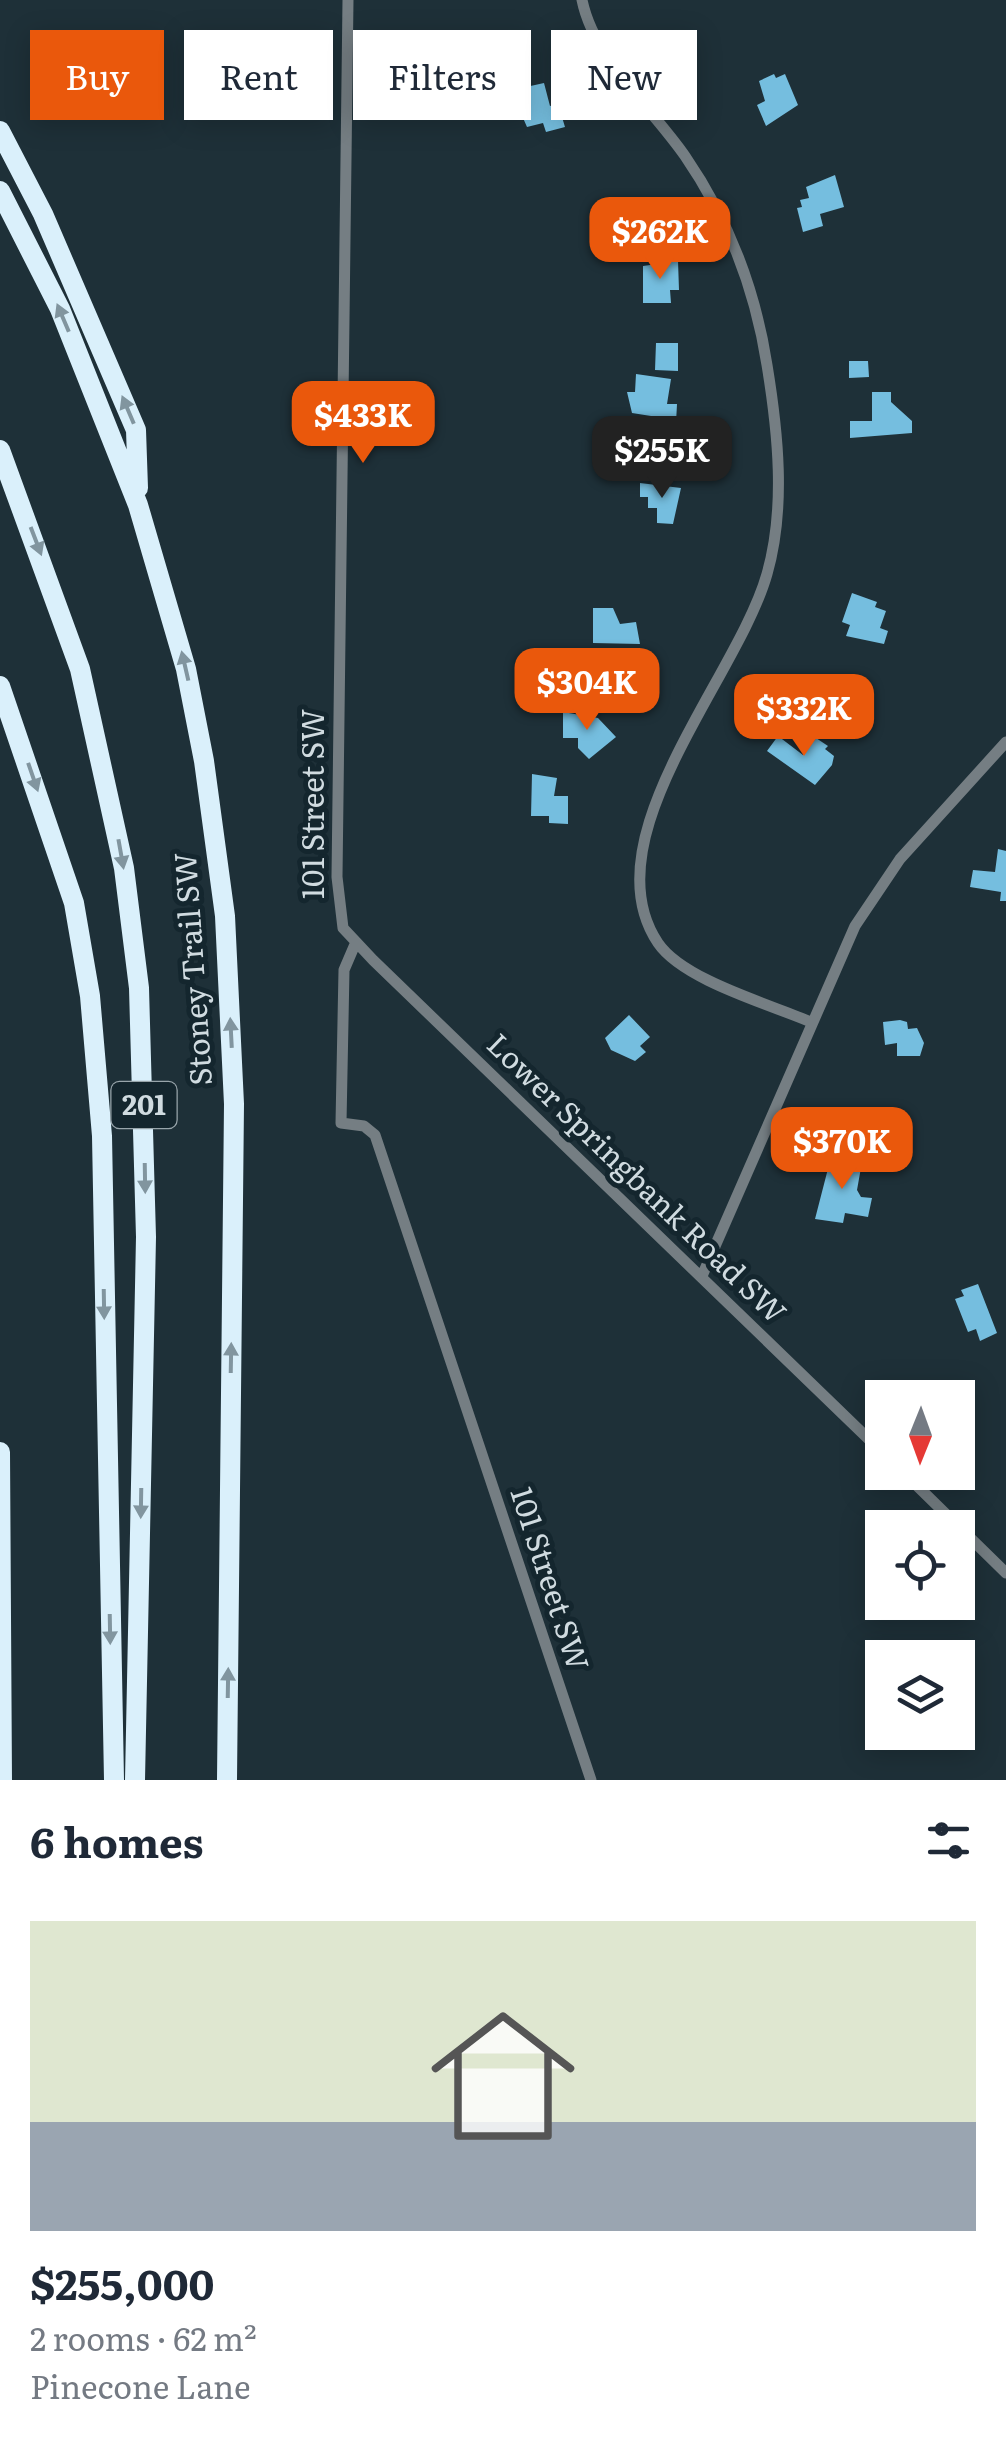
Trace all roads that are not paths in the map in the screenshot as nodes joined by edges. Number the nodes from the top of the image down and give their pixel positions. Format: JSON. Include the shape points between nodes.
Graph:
{"nodes":[{"id":1,"x":348,"y":0,"type":"edge"},
{"id":2,"x":582,"y":0,"type":"edge"},
{"id":3,"x":0,"y":131,"type":"edge"},
{"id":4,"x":0,"y":192,"type":"edge"},
{"id":5,"x":0,"y":450,"type":"edge"},
{"id":6,"x":138,"y":506,"type":"junction"},
{"id":7,"x":0,"y":686,"type":"edge"},
{"id":8,"x":1006,"y":742,"type":"edge"},
{"id":9,"x":356,"y":942,"type":"junction"},
{"id":10,"x":811,"y":1022,"type":"junction"},
{"id":11,"x":702,"y":1276,"type":"junction"},
{"id":12,"x":865,"y":1435,"type":"edge"},
{"id":13,"x":0,"y":1452,"type":"edge"},
{"id":14,"x":922,"y":1490,"type":"edge"},
{"id":15,"x":1006,"y":1572,"type":"edge"},
{"id":16,"x":2,"y":1780,"type":"edge"},
{"id":17,"x":114,"y":1780,"type":"edge"},
{"id":18,"x":135,"y":1780,"type":"edge"},
{"id":19,"x":227,"y":1780,"type":"edge"},
{"id":20,"x":591,"y":1780,"type":"edge"}],
"edges":[{"from":1,"to":9,"type":"street","name":"101 Street SW","via":[[337,877],[341,923]]},
{"from":2,"to":10,"type":"street","via":[[596,38],[684,155],[730,230],[761,330],[776,448],[778,519],[767,576],[738,650],[653,803],[642,863],[645,912],[658,943],[679,962]]},
{"from":6,"to":3,"type":"highway","one_way":true,"via":[[136,430],[44,214]]},
{"from":6,"to":4,"type":"highway","name":"Stoney Trail SW","one_way":true,"via":[[60,310]]},
{"from":5,"to":18,"type":"highway","name":"Stoney Trail SW","number":"201","one_way":true,"via":[[80,669],[124,868],[139,988],[146,1237]]},
{"from":19,"to":6,"type":"highway","name":"Stoney Trail SW","one_way":true,"via":[[234,1104],[226,916],[186,669]]},
{"from":7,"to":17,"type":"highway","one_way":true,"via":[[74,903],[90,996],[102,1136]]},
{"from":8,"to":10,"type":"street","via":[[877,890]]},
{"from":9,"to":11,"type":"street","name":"Lower Springbank Road SW"},
{"from":9,"to":20,"type":"street","name":"101 Street SW","via":[[344,970],[342,1123],[375,1135]]},
{"from":10,"to":11,"type":"street"},
{"from":11,"to":12,"type":"street","name":"Lower Springbank Road SW"},
{"from":13,"to":16,"type":"highway"},
{"from":14,"to":15,"type":"street"}]}
